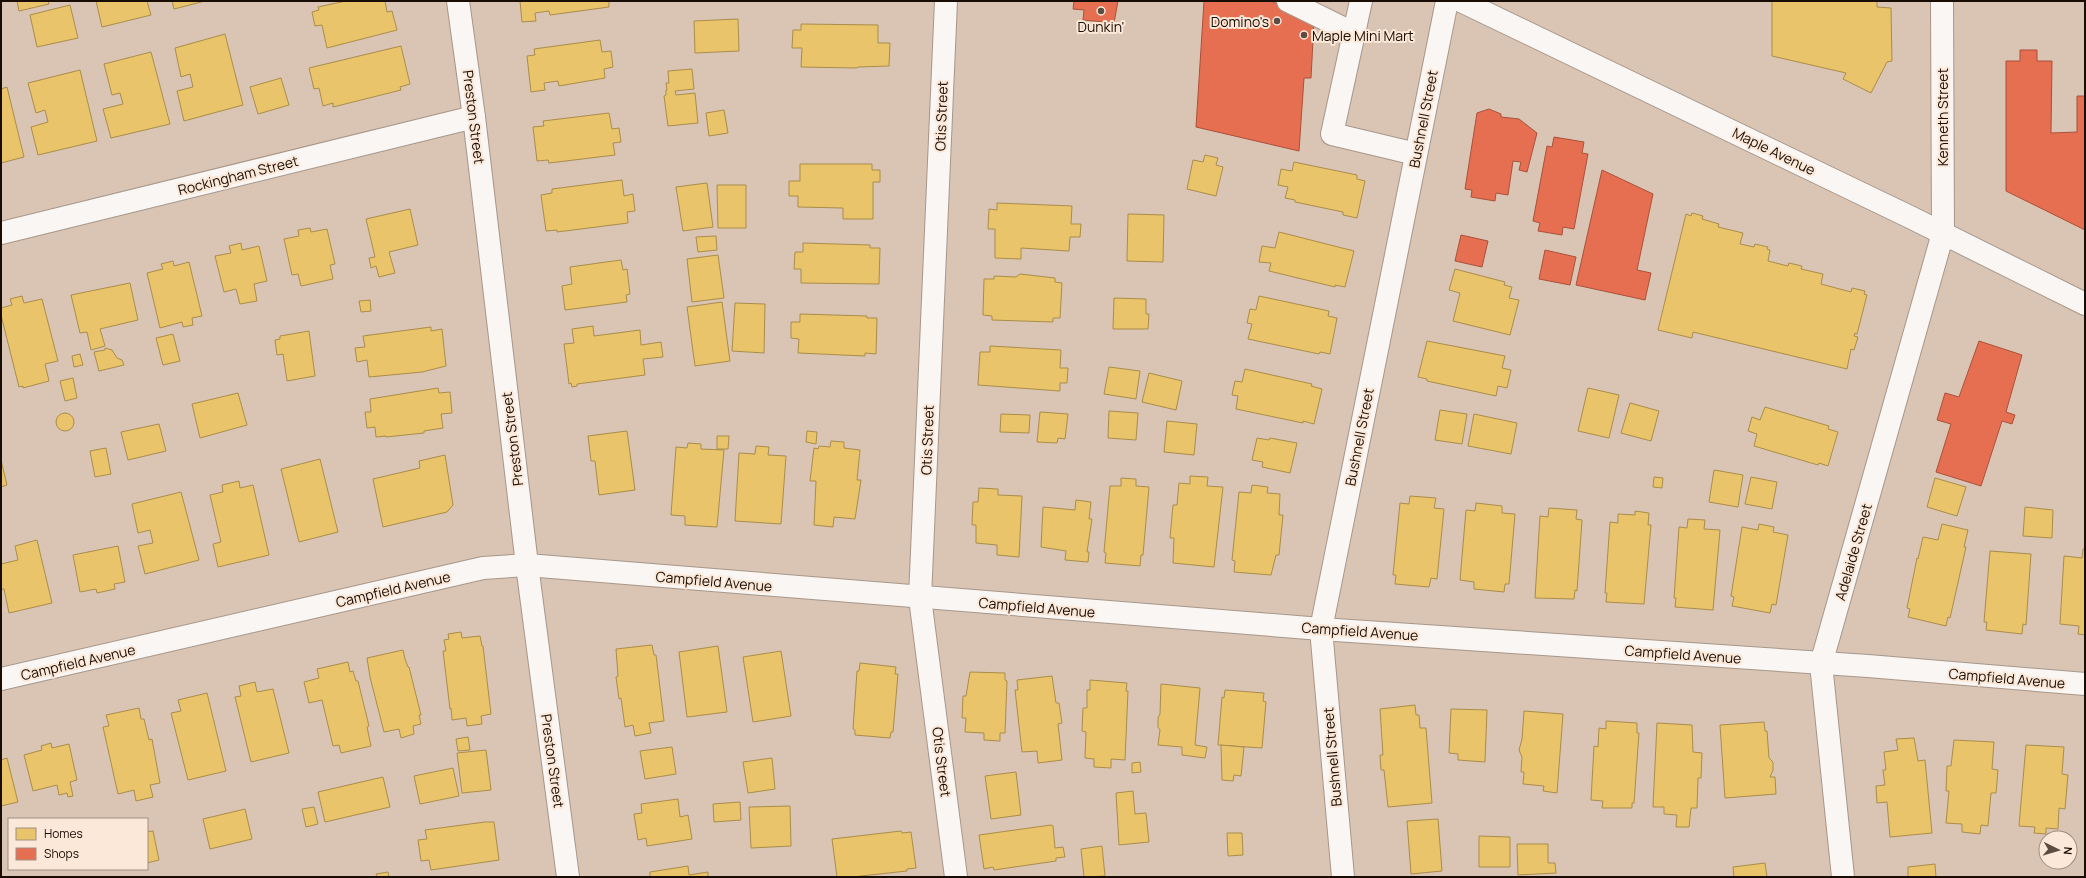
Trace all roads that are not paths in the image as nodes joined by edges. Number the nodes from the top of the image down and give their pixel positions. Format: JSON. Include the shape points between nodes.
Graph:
{"nodes":[{"id":1,"x":458,"y":1,"type":"edge"},
{"id":2,"x":946,"y":1,"type":"edge"},
{"id":3,"x":1288,"y":1,"type":"edge"},
{"id":4,"x":1361,"y":1,"type":"edge"},
{"id":5,"x":1447,"y":1,"type":"edge"},
{"id":6,"x":1461,"y":1,"type":"edge"},
{"id":7,"x":1942,"y":1,"type":"edge"},
{"id":8,"x":1353,"y":33,"type":"junction"},
{"id":9,"x":474,"y":117,"type":"junction"},
{"id":10,"x":1416,"y":154,"type":"junction"},
{"id":11,"x":1,"y":233,"type":"edge"},
{"id":12,"x":1943,"y":233,"type":"junction"},
{"id":13,"x":2085,"y":304,"type":"edge"},
{"id":14,"x":527,"y":565,"type":"junction"},
{"id":15,"x":920,"y":598,"type":"junction"},
{"id":16,"x":1321,"y":629,"type":"junction"},
{"id":17,"x":1821,"y":664,"type":"junction"},
{"id":18,"x":1,"y":679,"type":"edge"},
{"id":19,"x":2085,"y":684,"type":"edge"},
{"id":20,"x":568,"y":877,"type":"edge"},
{"id":21,"x":956,"y":877,"type":"edge"},
{"id":22,"x":1343,"y":877,"type":"edge"},
{"id":23,"x":1844,"y":877,"type":"edge"}],
"edges":[{"from":1,"to":9,"type":"street","name":"Preston Street"},
{"from":2,"to":15,"type":"street","name":"Otis Street"},
{"from":3,"to":8,"type":"street"},
{"from":4,"to":8,"type":"street"},
{"from":5,"to":10,"type":"street","name":"Bushnell Street"},
{"from":6,"to":12,"type":"street","name":"Maple Avenue"},
{"from":7,"to":12,"type":"street","name":"Kenneth Street"},
{"from":8,"to":10,"type":"street","via":[[1332,134]]},
{"from":9,"to":11,"type":"street","name":"Rockingham Street"},
{"from":9,"to":14,"type":"street","name":"Preston Street"},
{"from":10,"to":16,"type":"street","name":"Bushnell Street"},
{"from":12,"to":13,"type":"street","name":"Maple Avenue"},
{"from":12,"to":17,"type":"street","name":"Adelaide Street"},
{"from":14,"to":15,"type":"street","name":"Campfield Avenue"},
{"from":14,"to":18,"type":"street","name":"Campfield Avenue","via":[[483,568]]},
{"from":14,"to":20,"type":"street","name":"Preston Street"},
{"from":15,"to":16,"type":"street","name":"Campfield Avenue"},
{"from":15,"to":21,"type":"street","name":"Otis Street"},
{"from":16,"to":17,"type":"street","name":"Campfield Avenue"},
{"from":16,"to":22,"type":"street","name":"Bushnell Street"},
{"from":17,"to":19,"type":"street","name":"Campfield Avenue"},
{"from":17,"to":23,"type":"street","name":"Adelaide Street"}]}
